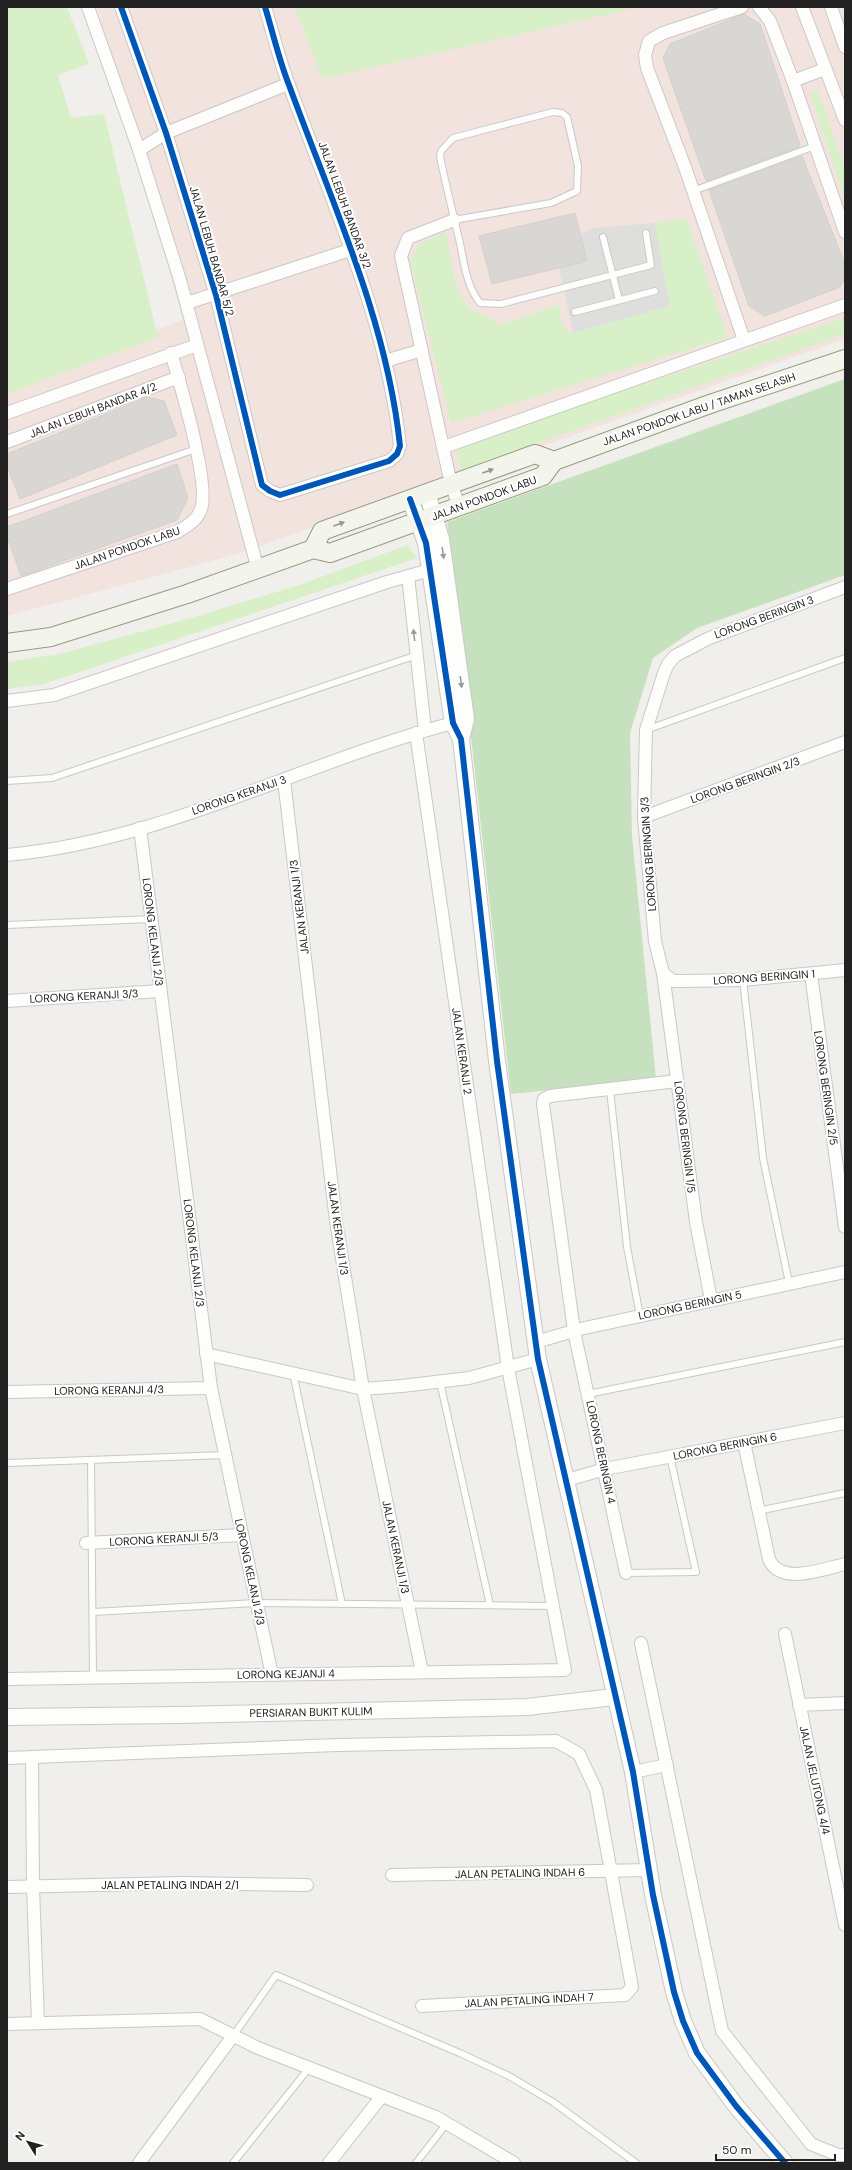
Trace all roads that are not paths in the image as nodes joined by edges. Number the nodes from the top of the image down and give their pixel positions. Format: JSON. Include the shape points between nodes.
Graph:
{"nodes":[{"id":1,"x":88,"y":7,"type":"edge"},
{"id":2,"x":121,"y":7,"type":"edge"},
{"id":3,"x":265,"y":7,"type":"edge"},
{"id":4,"x":742,"y":7,"type":"edge"},
{"id":5,"x":759,"y":7,"type":"edge"},
{"id":6,"x":802,"y":7,"type":"edge"},
{"id":7,"x":831,"y":7,"type":"edge"},
{"id":8,"x":845,"y":47,"type":"edge"},
{"id":9,"x":825,"y":69,"type":"junction"},
{"id":10,"x":793,"y":81,"type":"junction"},
{"id":11,"x":288,"y":84,"type":"junction"},
{"id":12,"x":845,"y":120,"type":"edge"},
{"id":13,"x":166,"y":133,"type":"junction"},
{"id":14,"x":815,"y":146,"type":"junction"},
{"id":15,"x":139,"y":150,"type":"junction"},
{"id":16,"x":693,"y":191,"type":"junction"},
{"id":17,"x":454,"y":220,"type":"junction"},
{"id":18,"x":845,"y":232,"type":"edge"},
{"id":19,"x":646,"y":233,"type":"dead end"},
{"id":20,"x":603,"y":237,"type":"dead end"},
{"id":21,"x":353,"y":250,"type":"junction"},
{"id":22,"x":613,"y":275,"type":"junction"},
{"id":23,"x":655,"y":291,"type":"dead end"},
{"id":24,"x":216,"y":295,"type":"junction"},
{"id":25,"x":619,"y":300,"type":"junction"},
{"id":26,"x":187,"y":303,"type":"junction"},
{"id":27,"x":845,"y":305,"type":"edge"},
{"id":28,"x":575,"y":312,"type":"dead end"},
{"id":29,"x":744,"y":340,"type":"junction"},
{"id":30,"x":197,"y":345,"type":"junction"},
{"id":31,"x":422,"y":350,"type":"junction"},
{"id":32,"x":171,"y":353,"type":"junction"},
{"id":33,"x":845,"y":358,"type":"edge"},
{"id":34,"x":385,"y":360,"type":"junction"},
{"id":35,"x":179,"y":377,"type":"junction"},
{"id":36,"x":7,"y":414,"type":"edge"},
{"id":37,"x":399,"y":436,"type":"joint"},
{"id":38,"x":7,"y":442,"type":"edge"},
{"id":39,"x":444,"y":447,"type":"junction"},
{"id":40,"x":196,"y":449,"type":"junction"},
{"id":41,"x":554,"y":461,"type":"junction"},
{"id":42,"x":451,"y":484,"type":"junction"},
{"id":43,"x":427,"y":493,"type":"junction"},
{"id":44,"x":410,"y":499,"type":"junction"},
{"id":45,"x":459,"y":506,"type":"junction"},
{"id":46,"x":7,"y":514,"type":"edge"},
{"id":47,"x":435,"y":515,"type":"junction"},
{"id":48,"x":418,"y":521,"type":"junction"},
{"id":49,"x":314,"y":549,"type":"junction"},
{"id":50,"x":258,"y":570,"type":"junction"},
{"id":51,"x":430,"y":570,"type":"junction"},
{"id":52,"x":408,"y":576,"type":"junction"},
{"id":53,"x":845,"y":587,"type":"edge"},
{"id":54,"x":7,"y":589,"type":"edge"},
{"id":55,"x":7,"y":643,"type":"edge"},
{"id":56,"x":684,"y":650,"type":"joint"},
{"id":57,"x":416,"y":654,"type":"junction"},
{"id":58,"x":845,"y":658,"type":"edge"},
{"id":59,"x":7,"y":701,"type":"edge"},
{"id":60,"x":459,"y":721,"type":"junction"},
{"id":61,"x":646,"y":730,"type":"junction"},
{"id":62,"x":420,"y":731,"type":"junction"},
{"id":63,"x":845,"y":742,"type":"edge"},
{"id":64,"x":284,"y":780,"type":"junction"},
{"id":65,"x":7,"y":781,"type":"edge"},
{"id":66,"x":644,"y":817,"type":"junction"},
{"id":67,"x":140,"y":828,"type":"junction"},
{"id":68,"x":7,"y":855,"type":"edge"},
{"id":69,"x":151,"y":919,"type":"junction"},
{"id":70,"x":7,"y":925,"type":"edge"},
{"id":71,"x":845,"y":970,"type":"edge"},
{"id":72,"x":663,"y":973,"type":"junction"},
{"id":73,"x":811,"y":974,"type":"junction"},
{"id":74,"x":743,"y":980,"type":"junction"},
{"id":75,"x":160,"y":991,"type":"junction"},
{"id":76,"x":7,"y":1000,"type":"edge"},
{"id":77,"x":678,"y":1081,"type":"junction"},
{"id":78,"x":610,"y":1090,"type":"junction"},
{"id":79,"x":845,"y":1227,"type":"edge"},
{"id":80,"x":845,"y":1272,"type":"edge"},
{"id":81,"x":789,"y":1283,"type":"junction"},
{"id":82,"x":711,"y":1300,"type":"junction"},
{"id":83,"x":640,"y":1316,"type":"junction"},
{"id":84,"x":574,"y":1331,"type":"junction"},
{"id":85,"x":536,"y":1342,"type":"junction"},
{"id":86,"x":845,"y":1342,"type":"edge"},
{"id":87,"x":206,"y":1354,"type":"junction"},
{"id":88,"x":538,"y":1359,"type":"junction"},
{"id":89,"x":508,"y":1368,"type":"junction"},
{"id":90,"x":293,"y":1373,"type":"junction"},
{"id":91,"x":440,"y":1382,"type":"junction"},
{"id":92,"x":211,"y":1388,"type":"junction"},
{"id":93,"x":363,"y":1389,"type":"junction"},
{"id":94,"x":7,"y":1392,"type":"edge"},
{"id":95,"x":588,"y":1394,"type":"junction"},
{"id":96,"x":845,"y":1423,"type":"edge"},
{"id":97,"x":744,"y":1442,"type":"junction"},
{"id":98,"x":225,"y":1455,"type":"junction"},
{"id":99,"x":670,"y":1456,"type":"junction"},
{"id":100,"x":91,"y":1460,"type":"junction"},
{"id":101,"x":7,"y":1463,"type":"edge"},
{"id":102,"x":605,"y":1469,"type":"junction"},
{"id":103,"x":567,"y":1480,"type":"junction"},
{"id":104,"x":845,"y":1493,"type":"edge"},
{"id":105,"x":758,"y":1511,"type":"junction"},
{"id":106,"x":242,"y":1535,"type":"junction"},
{"id":107,"x":89,"y":1543,"type":"junction"},
{"id":108,"x":845,"y":1564,"type":"edge"},
{"id":109,"x":626,"y":1573,"type":"joint"},
{"id":110,"x":256,"y":1603,"type":"junction"},
{"id":111,"x":342,"y":1604,"type":"junction"},
{"id":112,"x":408,"y":1604,"type":"junction"},
{"id":113,"x":490,"y":1605,"type":"junction"},
{"id":114,"x":553,"y":1606,"type":"junction"},
{"id":115,"x":93,"y":1612,"type":"junction"},
{"id":116,"x":785,"y":1634,"type":"dead end"},
{"id":117,"x":641,"y":1644,"type":"dead end"},
{"id":118,"x":565,"y":1670,"type":"joint"},
{"id":119,"x":422,"y":1672,"type":"junction"},
{"id":120,"x":272,"y":1675,"type":"junction"},
{"id":121,"x":93,"y":1678,"type":"junction"},
{"id":122,"x":7,"y":1679,"type":"edge"},
{"id":123,"x":614,"y":1697,"type":"junction"},
{"id":124,"x":845,"y":1703,"type":"edge"},
{"id":125,"x":799,"y":1705,"type":"junction"},
{"id":126,"x":7,"y":1717,"type":"edge"},
{"id":127,"x":32,"y":1757,"type":"junction"},
{"id":128,"x":7,"y":1758,"type":"edge"},
{"id":129,"x":667,"y":1765,"type":"junction"},
{"id":130,"x":633,"y":1772,"type":"junction"},
{"id":131,"x":649,"y":1870,"type":"junction"},
{"id":132,"x":611,"y":1871,"type":"junction"},
{"id":133,"x":392,"y":1876,"type":"dead end"},
{"id":134,"x":307,"y":1885,"type":"dead end"},
{"id":135,"x":7,"y":1887,"type":"edge"},
{"id":136,"x":33,"y":1887,"type":"junction"},
{"id":137,"x":845,"y":1925,"type":"edge"},
{"id":138,"x":422,"y":2006,"type":"dead end"},
{"id":139,"x":38,"y":2023,"type":"junction"},
{"id":140,"x":7,"y":2024,"type":"edge"},
{"id":141,"x":233,"y":2036,"type":"junction"},
{"id":142,"x":309,"y":2068,"type":"junction"},
{"id":143,"x":382,"y":2096,"type":"junction"},
{"id":144,"x":447,"y":2123,"type":"junction"},
{"id":145,"x":845,"y":2155,"type":"edge"},
{"id":146,"x":510,"y":2162,"type":"edge"},
{"id":147,"x":139,"y":2163,"type":"edge"},
{"id":148,"x":234,"y":2163,"type":"edge"},
{"id":149,"x":329,"y":2163,"type":"edge"},
{"id":150,"x":416,"y":2163,"type":"edge"},
{"id":151,"x":636,"y":2163,"type":"edge"},
{"id":152,"x":785,"y":2163,"type":"edge"}],
"edges":[{"from":1,"to":15,"type":"street"},
{"from":2,"to":13,"type":"street","name":"JALAN LEBUH BANDAR 5/2"},
{"from":3,"to":11,"type":"street","name":"JALAN LEBUH BANDAR 3/2"},
{"from":4,"to":16,"type":"street","via":[[663,33],[649,41],[645,55],[647,68]]},
{"from":5,"to":10,"type":"street","via":[[770,21]]},
{"from":6,"to":9,"type":"street"},
{"from":7,"to":8,"type":"street"},
{"from":9,"to":10,"type":"street"},
{"from":9,"to":12,"type":"street"},
{"from":10,"to":14,"type":"street"},
{"from":11,"to":13,"type":"street"},
{"from":11,"to":21,"type":"street","name":"JALAN LEBUH BANDAR 3/2"},
{"from":13,"to":15,"type":"street"},
{"from":13,"to":24,"type":"street","name":"JALAN LEBUH BANDAR 5/2"},
{"from":14,"to":16,"type":"lane"},
{"from":14,"to":18,"type":"street"},
{"from":15,"to":26,"type":"street"},
{"from":16,"to":29,"type":"street"},
{"from":17,"to":17,"type":"lane","via":[[440,156],[441,151],[453,138],[553,112],[562,113],[567,117],[578,166],[577,191],[552,203]]},
{"from":17,"to":22,"type":"lane","via":[[469,283],[480,303],[501,304]]},
{"from":17,"to":31,"type":"street","via":[[408,238],[402,249],[401,256]]},
{"from":19,"to":22,"type":"lane","via":[[651,265]]},
{"from":20,"to":22,"type":"lane"},
{"from":21,"to":24,"type":"street"},
{"from":21,"to":34,"type":"street","name":"JALAN LEBUH BANDAR 3/2"},
{"from":22,"to":25,"type":"lane"},
{"from":23,"to":25,"type":"lane"},
{"from":24,"to":26,"type":"street"},
{"from":24,"to":37,"type":"street","name":"JALAN LEBUH BANDAR 5/2","via":[[262,485],[280,495],[389,461],[400,446]]},
{"from":25,"to":28,"type":"lane"},
{"from":26,"to":30,"type":"street"},
{"from":27,"to":29,"type":"street"},
{"from":29,"to":39,"type":"street"},
{"from":30,"to":32,"type":"street"},
{"from":30,"to":50,"type":"street"},
{"from":31,"to":34,"type":"street"},
{"from":31,"to":39,"type":"street"},
{"from":32,"to":35,"type":"street","name":"JALAN PONDOK LABU"},
{"from":32,"to":36,"type":"street"},
{"from":33,"to":41,"type":"main road","name":"JALAN PONDOK LABU / TAMAN SELASIH"},
{"from":34,"to":37,"type":"street","name":"JALAN LEBUH BANDAR 3/2"},
{"from":35,"to":38,"type":"street","name":"JALAN LEBUH BANDAR 4/2"},
{"from":35,"to":40,"type":"street","name":"JALAN PONDOK LABU"},
{"from":39,"to":42,"type":"street"},
{"from":40,"to":46,"type":"lane"},
{"from":40,"to":54,"type":"street","name":"JALAN PONDOK LABU","via":[[204,496],[201,511],[193,522],[177,532]]},
{"from":42,"to":41,"type":"main road","one_way":true,"via":[[535,454]]},
{"from":41,"to":45,"type":"main road","name":"JALAN PONDOK LABU","via":[[543,476]]},
{"from":42,"to":43,"type":"main road"},
{"from":42,"to":45,"type":"street"},
{"from":43,"to":44,"type":"main road"},
{"from":43,"to":47,"type":"street"},
{"from":44,"to":48,"type":"street"},
{"from":49,"to":44,"type":"main road","one_way":true,"via":[[322,530]]},
{"from":45,"to":47,"type":"main road","name":"JALAN PONDOK LABU"},
{"from":47,"to":48,"type":"main road","name":"JALAN PONDOK LABU"},
{"from":47,"to":60,"type":"street","one_way":true,"via":[[441,539]]},
{"from":48,"to":49,"type":"main road","name":"JALAN PONDOK LABU","via":[[330,553]]},
{"from":48,"to":51,"type":"street","via":[[426,544]]},
{"from":49,"to":50,"type":"main road","name":"JALAN PONDOK LABU"},
{"from":50,"to":55,"type":"main road","name":"JALAN PONDOK LABU","via":[[51,637]]},
{"from":51,"to":52,"type":"street"},
{"from":51,"to":60,"type":"street"},
{"from":57,"to":52,"type":"street","name":"JALAN KERANJI 2","one_way":true},
{"from":52,"to":59,"type":"street","via":[[67,691]]},
{"from":53,"to":56,"type":"street","name":"LORONG BERINGIN 3"},
{"from":56,"to":61,"type":"street","name":"LORONG BERINGIN 3/3","via":[[668,664]]},
{"from":57,"to":62,"type":"street","name":"JALAN KERANJI 2"},
{"from":57,"to":65,"type":"lane","via":[[52,778]]},
{"from":58,"to":61,"type":"lane"},
{"from":60,"to":62,"type":"street","name":"LORONG KERANJI 3"},
{"from":60,"to":85,"type":"street","via":[[497,1062]]},
{"from":61,"to":66,"type":"street","name":"LORONG BERINGIN 3/3"},
{"from":62,"to":64,"type":"street","name":"LORONG KERANJI 3"},
{"from":62,"to":89,"type":"street","name":"JALAN KERANJI 2"},
{"from":63,"to":66,"type":"street","name":"LORONG BERINGIN 2/3"},
{"from":64,"to":67,"type":"street","name":"LORONG KERANJI 3"},
{"from":64,"to":93,"type":"street","name":"JALAN KERANJI 1/3","via":[[336,1220]]},
{"from":66,"to":72,"type":"street","name":"LORONG BERINGIN 3/3","via":[[655,941]]},
{"from":67,"to":68,"type":"street","name":"LORONG KERANJI 3","via":[[98,841],[45,852]]},
{"from":67,"to":69,"type":"street","name":"LORONG KELANJI 2/3"},
{"from":69,"to":70,"type":"lane"},
{"from":69,"to":75,"type":"street","name":"LORONG KELANJI 2/3"},
{"from":71,"to":73,"type":"street","name":"LORONG BERINGIN 1"},
{"from":72,"to":74,"type":"street","name":"LORONG BERINGIN 1","via":[[673,981]]},
{"from":72,"to":77,"type":"street","name":"LORONG BERINGIN 1/5"},
{"from":73,"to":74,"type":"street","name":"LORONG BERINGIN 1"},
{"from":73,"to":79,"type":"street","name":"LORONG BERINGIN 2/5"},
{"from":74,"to":81,"type":"lane","via":[[763,1158]]},
{"from":75,"to":76,"type":"street","name":"LORONG KERANJI 3/3"},
{"from":75,"to":87,"type":"street","name":"LORONG KELANJI 2/3"},
{"from":77,"to":78,"type":"street","name":"LORONG BERINGIN 4"},
{"from":77,"to":82,"type":"street","name":"LORONG BERINGIN 1/5","via":[[696,1222]]},
{"from":78,"to":83,"type":"lane","via":[[627,1247]]},
{"from":78,"to":84,"type":"street","name":"LORONG BERINGIN 4","via":[[550,1096],[544,1099],[543,1104]]},
{"from":80,"to":81,"type":"street","name":"LORONG BERINGIN 5"},
{"from":81,"to":82,"type":"street","name":"LORONG BERINGIN 5"},
{"from":82,"to":83,"type":"street","name":"LORONG BERINGIN 5"},
{"from":83,"to":84,"type":"street","name":"LORONG BERINGIN 5"},
{"from":84,"to":85,"type":"street","name":"LORONG BERINGIN 5"},
{"from":84,"to":95,"type":"street","name":"LORONG BERINGIN 4"},
{"from":85,"to":88,"type":"street"},
{"from":86,"to":95,"type":"lane"},
{"from":87,"to":90,"type":"street"},
{"from":87,"to":92,"type":"street","name":"LORONG KELANJI 2/3"},
{"from":88,"to":89,"type":"street"},
{"from":88,"to":103,"type":"street"},
{"from":89,"to":91,"type":"street"},
{"from":89,"to":114,"type":"street","name":"JALAN KERANJI 2"},
{"from":90,"to":93,"type":"street"},
{"from":90,"to":111,"type":"lane"},
{"from":91,"to":93,"type":"street"},
{"from":91,"to":113,"type":"lane"},
{"from":92,"to":94,"type":"street","name":"LORONG KERANJI 4/3"},
{"from":92,"to":98,"type":"street","name":"LORONG KELANJI 2/3"},
{"from":93,"to":112,"type":"street","name":"JALAN KERANJI 1/3"},
{"from":95,"to":102,"type":"street","name":"LORONG BERINGIN 4"},
{"from":96,"to":97,"type":"street","name":"LORONG BERINGIN 6"},
{"from":97,"to":99,"type":"street","name":"LORONG BERINGIN 6"},
{"from":97,"to":105,"type":"street"},
{"from":98,"to":100,"type":"lane"},
{"from":98,"to":106,"type":"street","name":"LORONG KELANJI 2/3"},
{"from":99,"to":102,"type":"street","name":"LORONG BERINGIN 6"},
{"from":99,"to":109,"type":"lane","via":[[696,1572]]},
{"from":100,"to":101,"type":"lane"},
{"from":100,"to":107,"type":"lane"},
{"from":102,"to":103,"type":"street","name":"LORONG BERINGIN 6"},
{"from":102,"to":109,"type":"street","name":"LORONG BERINGIN 4"},
{"from":103,"to":123,"type":"street"},
{"from":104,"to":105,"type":"lane"},
{"from":105,"to":108,"type":"street","via":[[772,1568],[796,1574]]},
{"from":106,"to":107,"type":"street","name":"LORONG KERANJI 5/3"},
{"from":106,"to":110,"type":"street","name":"LORONG KELANJI 2/3"},
{"from":107,"to":115,"type":"lane"},
{"from":110,"to":111,"type":"lane"},
{"from":110,"to":115,"type":"lane"},
{"from":110,"to":120,"type":"street","name":"LORONG KELANJI 2/3"},
{"from":111,"to":112,"type":"lane"},
{"from":112,"to":113,"type":"lane"},
{"from":112,"to":119,"type":"street","name":"JALAN KERANJI 1/3"},
{"from":113,"to":114,"type":"lane"},
{"from":114,"to":118,"type":"street","name":"JALAN KERANJI 2"},
{"from":115,"to":121,"type":"lane"},
{"from":116,"to":125,"type":"street","name":"JALAN JELUTONG 4/4"},
{"from":117,"to":129,"type":"street"},
{"from":118,"to":119,"type":"street","name":"LORONG KEJANJI 4"},
{"from":119,"to":120,"type":"street","name":"LORONG KEJANJI 4"},
{"from":120,"to":121,"type":"street","name":"LORONG KEJANJI 4"},
{"from":121,"to":122,"type":"street","name":"LORONG KEJANJI 4"},
{"from":123,"to":126,"type":"street","name":"PERSIARAN BUKIT KULIM","via":[[527,1707]]},
{"from":123,"to":130,"type":"street"},
{"from":124,"to":125,"type":"street"},
{"from":125,"to":137,"type":"street","name":"JALAN JELUTONG 4/4"},
{"from":127,"to":128,"type":"street"},
{"from":127,"to":132,"type":"street","via":[[337,1745],[556,1740],[579,1754],[596,1790]]},
{"from":127,"to":136,"type":"street"},
{"from":129,"to":130,"type":"street"},
{"from":129,"to":145,"type":"street","via":[[722,2031],[812,2144],[826,2151]]},
{"from":130,"to":131,"type":"street"},
{"from":131,"to":132,"type":"street","name":"JALAN PETALING INDAH 6"},
{"from":131,"to":152,"type":"street","via":[[674,1992],[685,2027],[697,2053],[736,2106]]},
{"from":132,"to":133,"type":"street","name":"JALAN PETALING INDAH 6"},
{"from":132,"to":138,"type":"street","name":"JALAN PETALING INDAH 7","via":[[632,1987],[625,1995]]},
{"from":134,"to":136,"type":"street","name":"JALAN PETALING INDAH 2/1"},
{"from":135,"to":136,"type":"street","name":"JALAN PETALING INDAH 2/1"},
{"from":136,"to":139,"type":"street"},
{"from":139,"to":140,"type":"street"},
{"from":139,"to":141,"type":"street","via":[[200,2019]]},
{"from":141,"to":142,"type":"street"},
{"from":141,"to":147,"type":"street"},
{"from":141,"to":151,"type":"lane","via":[[276,1975],[509,2076],[553,2102]]},
{"from":142,"to":143,"type":"street"},
{"from":142,"to":148,"type":"lane"},
{"from":143,"to":144,"type":"street"},
{"from":143,"to":149,"type":"street"},
{"from":144,"to":146,"type":"street"},
{"from":144,"to":150,"type":"lane"}]}
